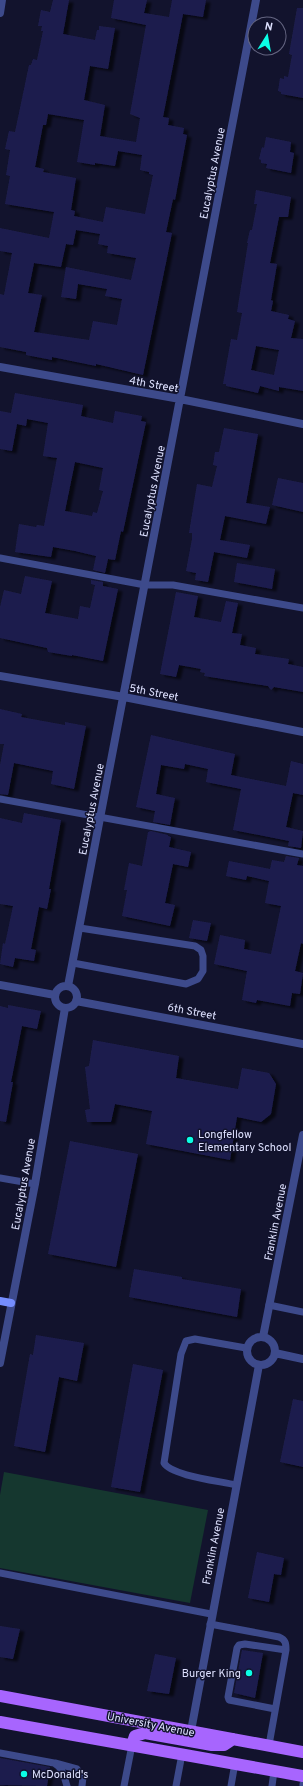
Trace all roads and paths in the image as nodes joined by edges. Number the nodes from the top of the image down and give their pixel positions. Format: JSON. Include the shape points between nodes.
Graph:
{"nodes":[{"id":1,"x":2,"y":0,"type":"edge"},
{"id":2,"x":256,"y":0,"type":"edge"},
{"id":3,"x":0,"y":13,"type":"edge"},
{"id":4,"x":0,"y":367,"type":"edge"},
{"id":5,"x":180,"y":399,"type":"junction"},
{"id":6,"x":303,"y":424,"type":"edge"},
{"id":7,"x":0,"y":558,"type":"edge"},
{"id":8,"x":145,"y":585,"type":"junction"},
{"id":9,"x":303,"y":608,"type":"edge"},
{"id":10,"x":0,"y":676,"type":"edge"},
{"id":11,"x":124,"y":698,"type":"junction"},
{"id":12,"x":303,"y":732,"type":"edge"},
{"id":13,"x":0,"y":799,"type":"edge"},
{"id":14,"x":100,"y":817,"type":"junction"},
{"id":15,"x":303,"y":854,"type":"edge"},
{"id":16,"x":80,"y":928,"type":"junction"},
{"id":17,"x":74,"y":963,"type":"junction"},
{"id":18,"x":0,"y":985,"type":"edge"},
{"id":19,"x":68,"y":986,"type":"junction"},
{"id":20,"x":55,"y":995,"type":"junction"},
{"id":21,"x":76,"y":1001,"type":"junction"},
{"id":22,"x":65,"y":1008,"type":"junction"},
{"id":23,"x":303,"y":1044,"type":"edge"},
{"id":24,"x":303,"y":1135,"type":"edge"},
{"id":25,"x":0,"y":1178,"type":"edge"},
{"id":26,"x":35,"y":1184,"type":"junction"},
{"id":27,"x":0,"y":1301,"type":"edge"},
{"id":28,"x":11,"y":1303,"type":"junction"},
{"id":29,"x":269,"y":1305,"type":"junction"},
{"id":30,"x":303,"y":1312,"type":"edge"},
{"id":31,"x":263,"y":1337,"type":"junction"},
{"id":32,"x":246,"y":1348,"type":"junction"},
{"id":33,"x":274,"y":1353,"type":"junction"},
{"id":34,"x":303,"y":1359,"type":"edge"},
{"id":35,"x":0,"y":1363,"type":"edge"},
{"id":36,"x":259,"y":1365,"type":"junction"},
{"id":37,"x":236,"y":1485,"type":"junction"},
{"id":38,"x":0,"y":1573,"type":"edge"},
{"id":39,"x":211,"y":1614,"type":"junction"},
{"id":40,"x":210,"y":1624,"type":"junction"},
{"id":41,"x":286,"y":1650,"type":"junction"},
{"id":42,"x":0,"y":1696,"type":"edge"},
{"id":43,"x":275,"y":1710,"type":"junction"},
{"id":44,"x":0,"y":1722,"type":"edge"},
{"id":45,"x":191,"y":1731,"type":"junction"},
{"id":46,"x":234,"y":1739,"type":"junction"},
{"id":47,"x":269,"y":1745,"type":"junction"},
{"id":48,"x":132,"y":1746,"type":"junction"},
{"id":49,"x":303,"y":1752,"type":"edge"},
{"id":50,"x":0,"y":1753,"type":"edge"},
{"id":51,"x":182,"y":1754,"type":"junction"},
{"id":52,"x":54,"y":1763,"type":"junction"},
{"id":53,"x":235,"y":1763,"type":"junction"},
{"id":54,"x":274,"y":1771,"type":"junction"},
{"id":55,"x":303,"y":1776,"type":"edge"},
{"id":56,"x":67,"y":1786,"type":"edge"},
{"id":57,"x":82,"y":1786,"type":"edge"},
{"id":58,"x":124,"y":1786,"type":"edge"},
{"id":59,"x":176,"y":1786,"type":"edge"},
{"id":60,"x":231,"y":1786,"type":"edge"},
{"id":61,"x":272,"y":1786,"type":"edge"}],
"edges":[{"from":1,"to":3,"type":"street"},
{"from":2,"to":5,"type":"street","name":"Eucalyptus Avenue"},
{"from":4,"to":5,"type":"street","name":"4th Street"},
{"from":5,"to":6,"type":"street","name":"4th Street"},
{"from":5,"to":8,"type":"street","name":"Eucalyptus Avenue"},
{"from":7,"to":8,"type":"lane"},
{"from":8,"to":9,"type":"lane","via":[[173,585]]},
{"from":8,"to":11,"type":"street","name":"Eucalyptus Avenue"},
{"from":10,"to":11,"type":"street","name":"5th Street"},
{"from":11,"to":12,"type":"street","name":"5th Street"},
{"from":11,"to":14,"type":"street","name":"Eucalyptus Avenue"},
{"from":13,"to":14,"type":"lane"},
{"from":14,"to":15,"type":"lane"},
{"from":14,"to":16,"type":"street","name":"Eucalyptus Avenue"},
{"from":16,"to":17,"type":"street","name":"Eucalyptus Avenue"},
{"from":16,"to":17,"type":"lane","via":[[195,946],[201,950],[203,956],[202,971],[198,979],[186,984]]},
{"from":17,"to":19,"type":"street","name":"Eucalyptus Avenue"},
{"from":18,"to":20,"type":"street"},
{"from":19,"to":20,"type":"street","via":[[59,989]]},
{"from":19,"to":21,"type":"street","via":[[76,993]]},
{"from":20,"to":22,"type":"street","via":[[58,1005]]},
{"from":21,"to":22,"type":"street","via":[[72,1006]]},
{"from":21,"to":23,"type":"street","name":"6th Street"},
{"from":22,"to":26,"type":"street","name":"Eucalyptus Avenue"},
{"from":24,"to":29,"type":"street","name":"Franklin Avenue"},
{"from":25,"to":26,"type":"lane"},
{"from":26,"to":28,"type":"street","name":"Eucalyptus Avenue"},
{"from":27,"to":28,"type":"street"},
{"from":28,"to":35,"type":"street","name":"Eucalyptus Avenue"},
{"from":29,"to":30,"type":"lane"},
{"from":29,"to":31,"type":"street","name":"Franklin Avenue"},
{"from":31,"to":32,"type":"street","via":[[255,1337]]},
{"from":31,"to":33,"type":"street","via":[[272,1342]]},
{"from":32,"to":36,"type":"street","via":[[250,1361]]},
{"from":32,"to":37,"type":"lane","via":[[195,1339],[186,1340],[181,1354],[164,1462],[166,1467],[177,1472]]},
{"from":33,"to":34,"type":"street"},
{"from":33,"to":36,"type":"street","via":[[272,1360]]},
{"from":36,"to":37,"type":"street","name":"Franklin Avenue"},
{"from":37,"to":39,"type":"street","name":"Franklin Avenue"},
{"from":38,"to":39,"type":"lane"},
{"from":39,"to":40,"type":"street","name":"Franklin Avenue"},
{"from":40,"to":41,"type":"lane","via":[[279,1637],[286,1642]]},
{"from":40,"to":45,"type":"street","name":"Franklin Avenue"},
{"from":41,"to":43,"type":"lane"},
{"from":41,"to":43,"type":"lane","via":[[239,1645],[234,1662],[229,1700]]},
{"from":42,"to":45,"type":"main road","name":"University Avenue"},
{"from":43,"to":47,"type":"lane"},
{"from":44,"to":48,"type":"main road"},
{"from":45,"to":46,"type":"main road","name":"University Avenue"},
{"from":46,"to":47,"type":"main road","name":"University Avenue"},
{"from":46,"to":48,"type":"main road","via":[[224,1745],[212,1745],[146,1733],[135,1736]]},
{"from":47,"to":49,"type":"main road","name":"University Avenue"},
{"from":48,"to":51,"type":"main road"},
{"from":48,"to":58,"type":"lane"},
{"from":50,"to":52,"type":"lane"},
{"from":51,"to":53,"type":"main road"},
{"from":51,"to":59,"type":"lane"},
{"from":52,"to":56,"type":"lane","via":[[62,1772]]},
{"from":52,"to":57,"type":"lane","via":[[78,1769],[82,1777]]},
{"from":53,"to":54,"type":"main road"},
{"from":53,"to":60,"type":"lane"},
{"from":54,"to":55,"type":"main road"},
{"from":54,"to":61,"type":"lane"}]}
